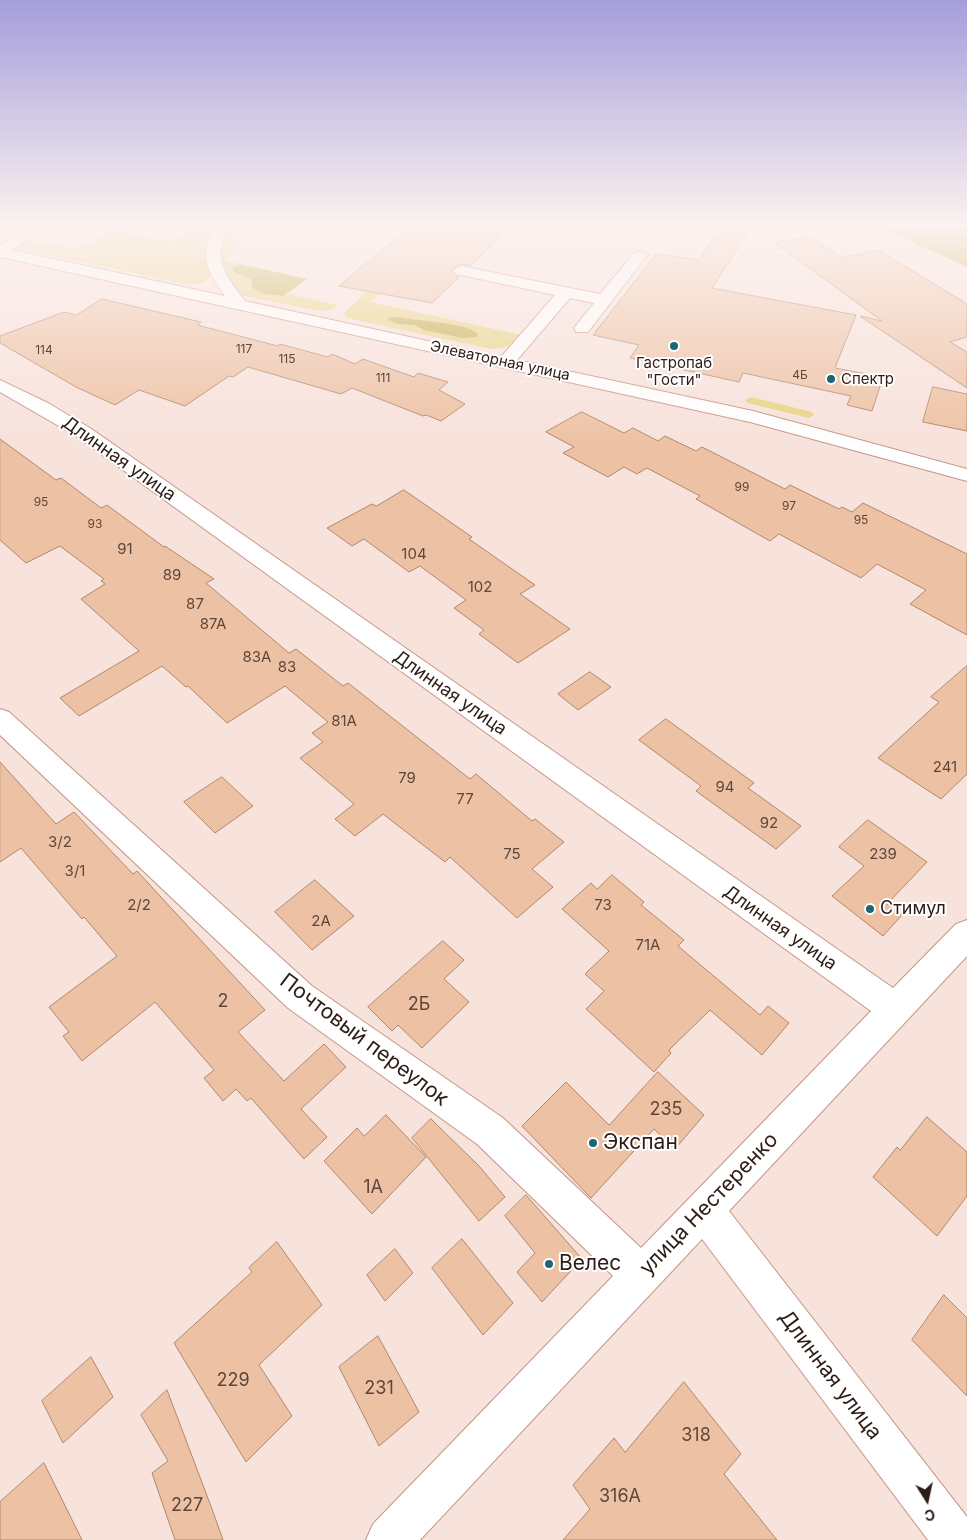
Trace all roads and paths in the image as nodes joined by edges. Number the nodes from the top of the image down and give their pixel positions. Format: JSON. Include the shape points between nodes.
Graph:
{"nodes":[{"id":1,"x":215,"y":298,"type":"edge"},
{"id":2,"x":234,"y":298,"type":"edge"},
{"id":3,"x":561,"y":298,"type":"edge"},
{"id":4,"x":595,"y":298,"type":"edge"},
{"id":5,"x":605,"y":300,"type":"joint"},
{"id":6,"x":238,"y":303,"type":"junction"},
{"id":7,"x":582,"y":328,"type":"dead end"},
{"id":8,"x":506,"y":362,"type":"junction"},
{"id":9,"x":0,"y":385,"type":"edge"},
{"id":10,"x":967,"y":475,"type":"edge"},
{"id":11,"x":0,"y":719,"type":"edge"},
{"id":12,"x":967,"y":934,"type":"edge"},
{"id":13,"x":895,"y":1009,"type":"junction"},
{"id":14,"x":704,"y":1210,"type":"junction"},
{"id":15,"x":641,"y":1276,"type":"junction"},
{"id":16,"x":389,"y":1540,"type":"edge"},
{"id":17,"x":956,"y":1540,"type":"edge"}],
"edges":[{"from":1,"to":6,"type":"street","name":"Элеваторная улица"},
{"from":2,"to":6,"type":"street"},
{"from":3,"to":8,"type":"street"},
{"from":4,"to":5,"type":"street"},
{"from":5,"to":7,"type":"street"},
{"from":6,"to":8,"type":"street","name":"Элеваторная улица"},
{"from":8,"to":10,"type":"street","name":"Элеваторная улица","via":[[753,417]]},
{"from":9,"to":13,"type":"street","name":"Длинная улица","via":[[83,432]]},
{"from":11,"to":15,"type":"street","name":"Почтовый переулок","via":[[300,997],[490,1131]]},
{"from":12,"to":13,"type":"street","name":"улица Нестеренко"},
{"from":13,"to":14,"type":"street","name":"улица Нестеренко"},
{"from":14,"to":15,"type":"street","name":"улица Нестеренко"},
{"from":14,"to":17,"type":"street","name":"Длинная улица"},
{"from":15,"to":16,"type":"street","name":"улица Нестеренко"}]}
